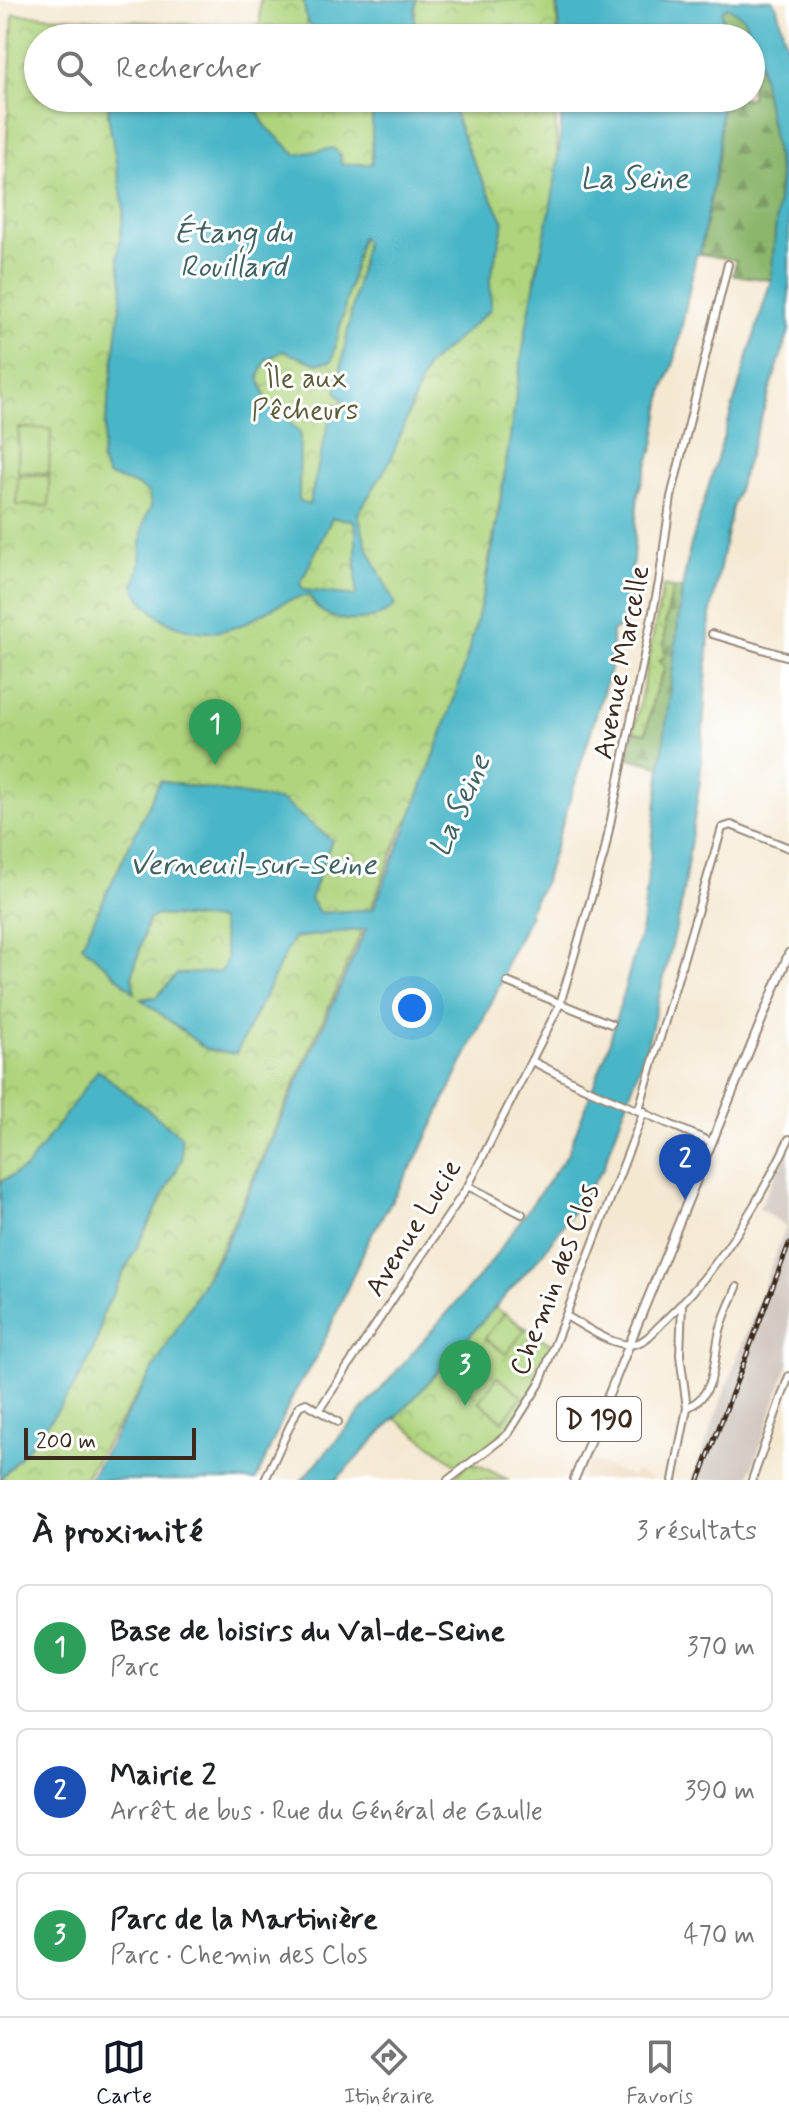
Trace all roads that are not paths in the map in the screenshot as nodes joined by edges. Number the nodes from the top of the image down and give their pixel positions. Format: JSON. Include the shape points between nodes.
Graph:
{"nodes":[{"id":1,"x":728,"y":264,"type":"dead end"},
{"id":2,"x":712,"y":634,"type":"dead end"},
{"id":3,"x":789,"y":657,"type":"edge"},
{"id":4,"x":789,"y":848,"type":"edge"},
{"id":5,"x":789,"y":953,"type":"edge"},
{"id":6,"x":507,"y":982,"type":"dead end"},
{"id":7,"x":560,"y":1004,"type":"junction"},
{"id":8,"x":611,"y":1024,"type":"dead end"},
{"id":9,"x":532,"y":1061,"type":"junction"},
{"id":10,"x":642,"y":1110,"type":"junction"},
{"id":11,"x":789,"y":1139,"type":"edge"},
{"id":12,"x":711,"y":1142,"type":"junction"},
{"id":13,"x":468,"y":1186,"type":"junction"},
{"id":14,"x":522,"y":1214,"type":"dead end"},
{"id":15,"x":737,"y":1287,"type":"dead end"},
{"id":16,"x":682,"y":1304,"type":"junction"},
{"id":17,"x":566,"y":1316,"type":"junction"},
{"id":18,"x":630,"y":1345,"type":"junction"},
{"id":19,"x":789,"y":1376,"type":"edge"},
{"id":20,"x":687,"y":1408,"type":"junction"},
{"id":21,"x":319,"y":1410,"type":"junction"},
{"id":22,"x":338,"y":1422,"type":"dead end"},
{"id":23,"x":265,"y":1480,"type":"edge"},
{"id":24,"x":448,"y":1480,"type":"edge"},
{"id":25,"x":574,"y":1480,"type":"edge"},
{"id":26,"x":673,"y":1480,"type":"edge"},
{"id":27,"x":752,"y":1480,"type":"edge"}],
"edges":[{"from":1,"to":7,"type":"street","name":"Avenue Marcelle","via":[[671,497],[604,854]]},
{"from":2,"to":3,"type":"street"},
{"from":4,"to":10,"type":"street","name":"Chemin des Clos","via":[[731,825],[722,828]]},
{"from":5,"to":12,"type":"main road","number":"D 190"},
{"from":6,"to":7,"type":"street"},
{"from":7,"to":8,"type":"street"},
{"from":7,"to":9,"type":"street","name":"Avenue Marcelle"},
{"from":9,"to":10,"type":"street"},
{"from":9,"to":13,"type":"street","name":"Avenue Lucie"},
{"from":10,"to":12,"type":"street"},
{"from":10,"to":17,"type":"street","name":"Chemin des Clos"},
{"from":11,"to":16,"type":"street","via":[[746,1220]]},
{"from":12,"to":18,"type":"main road","number":"D 190"},
{"from":13,"to":14,"type":"street"},
{"from":13,"to":21,"type":"street","name":"Avenue Lucie"},
{"from":15,"to":20,"type":"street","via":[[719,1335],[712,1379],[697,1403]]},
{"from":16,"to":18,"type":"street","via":[[645,1339]]},
{"from":16,"to":20,"type":"street","via":[[680,1355]]},
{"from":17,"to":18,"type":"street"},
{"from":17,"to":24,"type":"street","name":"Chemin des Clos","via":[[539,1385],[508,1434]]},
{"from":18,"to":25,"type":"main road","number":"D 190"},
{"from":19,"to":27,"type":"street"},
{"from":20,"to":26,"type":"street"},
{"from":21,"to":22,"type":"street"},
{"from":21,"to":23,"type":"street","via":[[306,1403],[299,1406]]}]}
